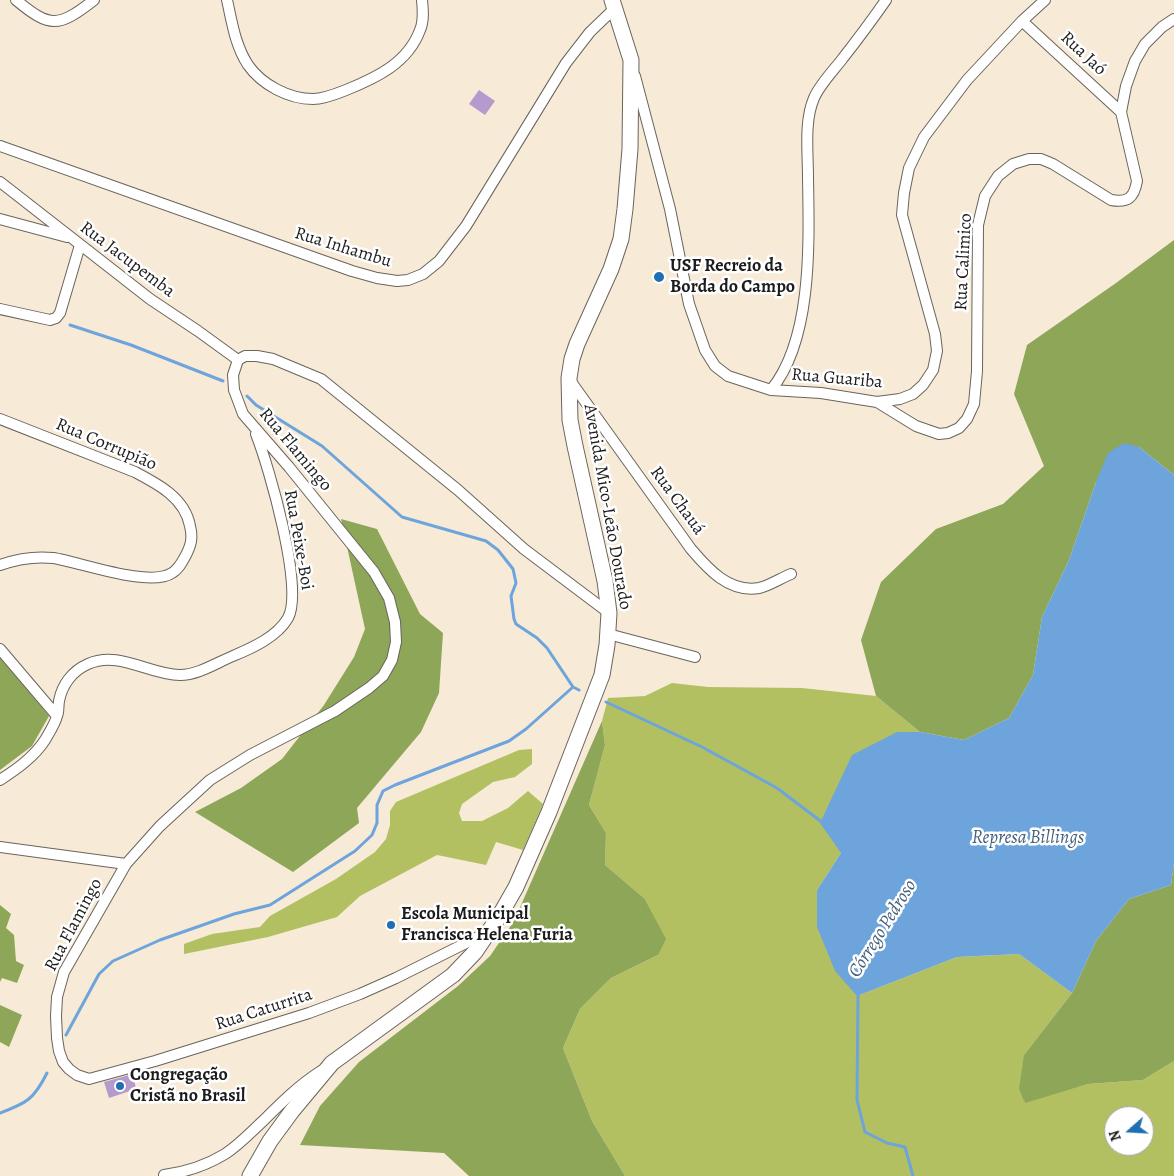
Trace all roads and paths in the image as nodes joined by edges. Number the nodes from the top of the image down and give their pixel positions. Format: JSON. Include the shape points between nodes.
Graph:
{"nodes":[{"id":1,"x":16,"y":0,"type":"edge"},
{"id":2,"x":94,"y":0,"type":"edge"},
{"id":3,"x":227,"y":0,"type":"edge"},
{"id":4,"x":422,"y":0,"type":"edge"},
{"id":5,"x":886,"y":0,"type":"edge"},
{"id":6,"x":1045,"y":0,"type":"edge"},
{"id":7,"x":614,"y":4,"type":"edge"},
{"id":8,"x":1174,"y":19,"type":"edge"},
{"id":9,"x":1022,"y":21,"type":"junction"},
{"id":10,"x":631,"y":60,"type":"junction"},
{"id":11,"x":1121,"y":112,"type":"junction"},
{"id":12,"x":0,"y":146,"type":"edge"},
{"id":13,"x":0,"y":182,"type":"edge"},
{"id":14,"x":0,"y":219,"type":"edge"},
{"id":15,"x":70,"y":238,"type":"junction"},
{"id":16,"x":80,"y":245,"type":"junction"},
{"id":17,"x":0,"y":309,"type":"edge"},
{"id":18,"x":238,"y":360,"type":"junction"},
{"id":19,"x":569,"y":378,"type":"junction"},
{"id":20,"x":771,"y":390,"type":"junction"},
{"id":21,"x":877,"y":402,"type":"junction"},
{"id":22,"x":0,"y":419,"type":"edge"},
{"id":23,"x":254,"y":428,"type":"junction"},
{"id":24,"x":0,"y":565,"type":"edge"},
{"id":25,"x":791,"y":574,"type":"dead end"},
{"id":26,"x":608,"y":613,"type":"junction"},
{"id":27,"x":608,"y":634,"type":"junction"},
{"id":28,"x":0,"y":649,"type":"edge"},
{"id":29,"x":695,"y":657,"type":"dead end"},
{"id":30,"x":57,"y":716,"type":"junction"},
{"id":31,"x":0,"y":780,"type":"edge"},
{"id":32,"x":0,"y":846,"type":"edge"},
{"id":33,"x":126,"y":864,"type":"junction"},
{"id":34,"x":488,"y":932,"type":"junction"},
{"id":35,"x":443,"y":955,"type":"junction"},
{"id":36,"x":465,"y":964,"type":"junction"},
{"id":37,"x":332,"y":1064,"type":"junction"},
{"id":38,"x":88,"y":1079,"type":"joint"},
{"id":39,"x":164,"y":1175,"type":"edge"},
{"id":40,"x":250,"y":1176,"type":"edge"}],
"edges":[{"from":1,"to":2,"type":"street","via":[[43,20],[53,22],[69,17]]},
{"from":3,"to":4,"type":"street","via":[[237,44],[249,66],[264,82],[283,93],[315,99],[367,82],[390,69],[414,43],[421,29]]},
{"from":5,"to":20,"type":"street","via":[[814,97],[809,116],[809,218],[801,326],[781,378]]},
{"from":6,"to":9,"type":"street","name":"Rua Guariba"},
{"from":7,"to":10,"type":"street","name":"Avenida Mico-Leão Dourado"},
{"from":7,"to":12,"type":"street","name":"Rua Inhambu","via":[[566,63],[466,226],[439,261],[423,274],[408,280],[377,278],[352,271]]},
{"from":8,"to":11,"type":"street","name":"Rua Calimico","via":[[1162,26],[1145,44],[1135,61]]},
{"from":9,"to":11,"type":"street","name":"Rua Jaó"},
{"from":9,"to":21,"type":"street","name":"Rua Guariba","via":[[956,94],[924,137],[909,168],[902,215],[937,351],[932,370],[913,394]]},
{"from":10,"to":19,"type":"street","name":"Avenida Mico-Leão Dourado","via":[[630,149],[620,240],[612,269],[577,344]]},
{"from":10,"to":20,"type":"street","name":"Rua Guariba","via":[[670,209],[689,304],[705,350],[715,366],[728,376]]},
{"from":11,"to":21,"type":"street","name":"Rua Calimico","via":[[1137,181],[1135,192],[1129,199],[1121,202],[1111,200],[1041,159],[1013,164],[998,176],[985,196],[978,225],[977,371],[974,404],[967,419],[959,428],[939,434],[916,426]]},
{"from":13,"to":15,"type":"street","name":"Rua Jacupemba"},
{"from":14,"to":15,"type":"street"},
{"from":15,"to":16,"type":"street","name":"Rua Jacupemba"},
{"from":16,"to":17,"type":"street","via":[[56,318],[50,320]]},
{"from":16,"to":18,"type":"street","name":"Rua Jacupemba"},
{"from":18,"to":23,"type":"street","name":"Rua Flamingo","via":[[232,375],[234,390],[243,414]]},
{"from":18,"to":26,"type":"street","via":[[245,356],[273,359],[321,379],[458,490],[524,549]]},
{"from":19,"to":25,"type":"street","name":"Rua Chauá","via":[[691,549],[708,568],[725,582],[744,588],[759,588]]},
{"from":19,"to":26,"type":"street","name":"Avenida Mico-Leão Dourado","via":[[570,420],[601,557]]},
{"from":20,"to":21,"type":"street","name":"Rua Guariba","via":[[820,393]]},
{"from":22,"to":24,"type":"street","name":"Rua Corrupião","via":[[135,472],[156,484],[172,495],[186,512],[192,542],[181,564],[173,573],[164,576],[146,577],[101,570],[53,558],[19,559]]},
{"from":23,"to":30,"type":"street","name":"Rua Peixe-Boi","via":[[283,529],[292,584],[292,607],[288,619],[263,641],[192,674],[167,674],[107,659],[86,664],[67,680]]},
{"from":23,"to":33,"type":"street","name":"Rua Flamingo","via":[[374,572],[389,598],[396,622],[392,660],[383,676],[335,711],[250,755],[210,780],[160,826]]},
{"from":26,"to":27,"type":"street","name":"Avenida Mico-Leão Dourado"},
{"from":27,"to":29,"type":"street"},
{"from":27,"to":34,"type":"street","name":"Avenida Mico-Leão Dourado","via":[[602,675],[553,803],[516,887]]},
{"from":28,"to":30,"type":"street"},
{"from":30,"to":31,"type":"street","name":"Rua Peixe-Boi","via":[[33,755]]},
{"from":32,"to":33,"type":"street","name":"Rua Flamingo"},
{"from":33,"to":38,"type":"street","name":"Rua Flamingo","via":[[64,972],[57,997],[57,1038],[63,1062],[77,1075]]},
{"from":34,"to":35,"type":"street","name":"Rua Caturrita"},
{"from":34,"to":36,"type":"street","name":"Avenida Mico-Leão Dourado"},
{"from":35,"to":36,"type":"street","via":[[455,956]]},
{"from":35,"to":38,"type":"street","name":"Rua Caturrita","via":[[360,994],[309,1013]]},
{"from":36,"to":37,"type":"street","name":"Avenida Mico-Leão Dourado"},
{"from":37,"to":39,"type":"street","via":[[280,1103],[225,1154],[193,1169]]},
{"from":37,"to":40,"type":"street","name":"Avenida Mico-Leão Dourado","via":[[270,1141]]}]}
